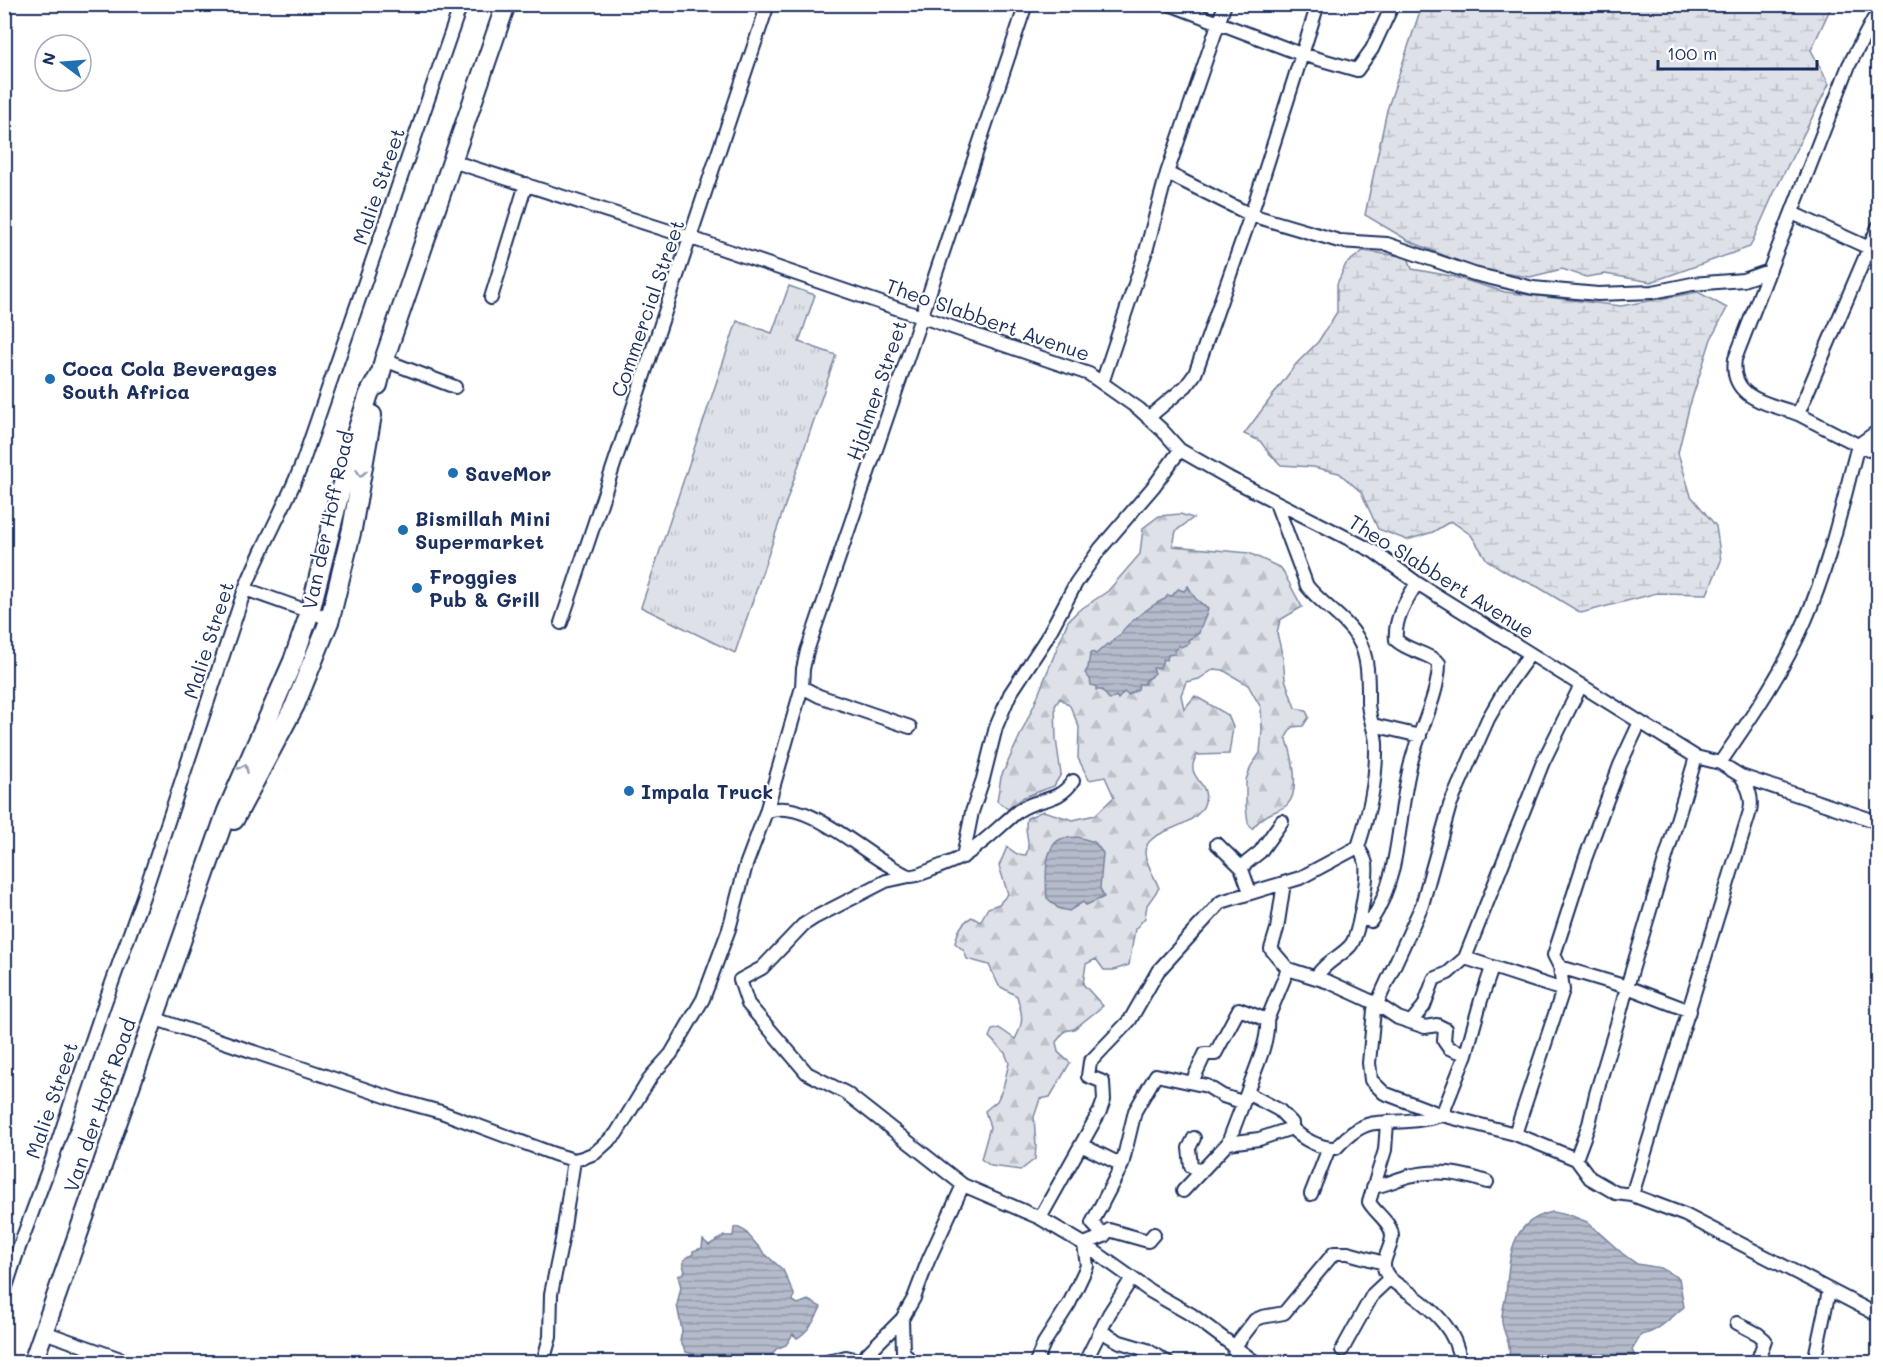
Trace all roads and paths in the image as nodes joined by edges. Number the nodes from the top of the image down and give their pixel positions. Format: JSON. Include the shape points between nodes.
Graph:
{"nodes":[{"id":1,"x":461,"y":4,"type":"edge"},
{"id":2,"x":506,"y":4,"type":"edge"},
{"id":3,"x":768,"y":4,"type":"edge"},
{"id":4,"x":1026,"y":4,"type":"edge"},
{"id":5,"x":1168,"y":4,"type":"edge"},
{"id":6,"x":1225,"y":4,"type":"edge"},
{"id":7,"x":1318,"y":4,"type":"edge"},
{"id":8,"x":1393,"y":4,"type":"edge"},
{"id":9,"x":1878,"y":16,"type":"edge"},
{"id":10,"x":1218,"y":23,"type":"junction"},
{"id":11,"x":1301,"y":54,"type":"junction"},
{"id":12,"x":452,"y":161,"type":"junction"},
{"id":13,"x":1167,"y":173,"type":"junction"},
{"id":14,"x":526,"y":184,"type":"junction"},
{"id":15,"x":1792,"y":213,"type":"junction"},
{"id":16,"x":1251,"y":215,"type":"junction"},
{"id":17,"x":1878,"y":227,"type":"edge"},
{"id":18,"x":691,"y":238,"type":"junction"},
{"id":19,"x":1874,"y":250,"type":"edge"},
{"id":20,"x":1769,"y":271,"type":"junction"},
{"id":21,"x":491,"y":298,"type":"dead end"},
{"id":22,"x":922,"y":315,"type":"junction"},
{"id":23,"x":382,"y":367,"type":"junction"},
{"id":24,"x":1102,"y":383,"type":"junction"},
{"id":25,"x":455,"y":387,"type":"dead end"},
{"id":26,"x":1797,"y":414,"type":"junction"},
{"id":27,"x":1148,"y":418,"type":"junction"},
{"id":28,"x":1878,"y":431,"type":"edge"},
{"id":29,"x":1858,"y":445,"type":"junction"},
{"id":30,"x":1180,"y":450,"type":"junction"},
{"id":31,"x":1878,"y":453,"type":"edge"},
{"id":32,"x":1276,"y":502,"type":"junction"},
{"id":33,"x":1417,"y":583,"type":"junction"},
{"id":34,"x":245,"y":589,"type":"junction"},
{"id":35,"x":310,"y":612,"type":"junction"},
{"id":36,"x":330,"y":619,"type":"junction"},
{"id":37,"x":561,"y":623,"type":"dead end"},
{"id":38,"x":1530,"y":654,"type":"junction"},
{"id":39,"x":1581,"y":685,"type":"junction"},
{"id":40,"x":802,"y":687,"type":"junction"},
{"id":41,"x":1641,"y":722,"type":"junction"},
{"id":42,"x":1373,"y":725,"type":"junction"},
{"id":43,"x":910,"y":727,"type":"dead end"},
{"id":44,"x":1419,"y":736,"type":"junction"},
{"id":45,"x":1696,"y":758,"type":"junction"},
{"id":46,"x":1720,"y":763,"type":"junction"},
{"id":47,"x":1741,"y":776,"type":"junction"},
{"id":48,"x":1073,"y":781,"type":"dead end"},
{"id":49,"x":766,"y":812,"type":"junction"},
{"id":50,"x":1282,"y":821,"type":"dead end"},
{"id":51,"x":1878,"y":822,"type":"edge"},
{"id":52,"x":1217,"y":844,"type":"dead end"},
{"id":53,"x":1358,"y":847,"type":"junction"},
{"id":54,"x":963,"y":857,"type":"junction"},
{"id":55,"x":208,"y":862,"type":"junction"},
{"id":56,"x":1241,"y":867,"type":"junction"},
{"id":57,"x":909,"y":876,"type":"junction"},
{"id":58,"x":1284,"y":883,"type":"junction"},
{"id":59,"x":1250,"y":892,"type":"junction"},
{"id":60,"x":1360,"y":916,"type":"junction"},
{"id":61,"x":1465,"y":958,"type":"junction"},
{"id":62,"x":1560,"y":967,"type":"junction"},
{"id":63,"x":1492,"y":968,"type":"junction"},
{"id":64,"x":1288,"y":969,"type":"junction"},
{"id":65,"x":1316,"y":977,"type":"junction"},
{"id":66,"x":1627,"y":987,"type":"junction"},
{"id":67,"x":1563,"y":990,"type":"junction"},
{"id":68,"x":1377,"y":1004,"type":"junction"},
{"id":69,"x":1690,"y":1011,"type":"junction"},
{"id":70,"x":153,"y":1018,"type":"junction"},
{"id":71,"x":1267,"y":1020,"type":"junction"},
{"id":72,"x":1411,"y":1022,"type":"junction"},
{"id":73,"x":1466,"y":1054,"type":"junction"},
{"id":74,"x":1192,"y":1082,"type":"junction"},
{"id":75,"x":1244,"y":1098,"type":"junction"},
{"id":76,"x":1442,"y":1115,"type":"junction"},
{"id":77,"x":1388,"y":1124,"type":"junction"},
{"id":78,"x":1292,"y":1128,"type":"junction"},
{"id":79,"x":1515,"y":1134,"type":"junction"},
{"id":80,"x":1194,"y":1138,"type":"dead end"},
{"id":81,"x":1228,"y":1143,"type":"junction"},
{"id":82,"x":1081,"y":1145,"type":"junction"},
{"id":83,"x":1329,"y":1148,"type":"junction"},
{"id":84,"x":1576,"y":1159,"type":"junction"},
{"id":85,"x":574,"y":1160,"type":"junction"},
{"id":86,"x":1122,"y":1165,"type":"junction"},
{"id":87,"x":1202,"y":1171,"type":"junction"},
{"id":88,"x":1487,"y":1182,"type":"dead end"},
{"id":89,"x":963,"y":1185,"type":"junction"},
{"id":90,"x":1373,"y":1187,"type":"junction"},
{"id":91,"x":1183,"y":1191,"type":"dead end"},
{"id":92,"x":1311,"y":1194,"type":"dead end"},
{"id":93,"x":1632,"y":1195,"type":"junction"},
{"id":94,"x":1040,"y":1218,"type":"junction"},
{"id":95,"x":1154,"y":1234,"type":"dead end"},
{"id":96,"x":1104,"y":1236,"type":"junction"},
{"id":97,"x":1084,"y":1244,"type":"junction"},
{"id":98,"x":1384,"y":1263,"type":"junction"},
{"id":99,"x":1132,"y":1278,"type":"junction"},
{"id":100,"x":1390,"y":1278,"type":"junction"},
{"id":101,"x":1829,"y":1291,"type":"junction"},
{"id":102,"x":4,"y":1293,"type":"edge"},
{"id":103,"x":1878,"y":1315,"type":"edge"},
{"id":104,"x":902,"y":1319,"type":"junction"},
{"id":105,"x":1737,"y":1323,"type":"dead end"},
{"id":106,"x":1100,"y":1331,"type":"junction"},
{"id":107,"x":44,"y":1332,"type":"junction"},
{"id":108,"x":1235,"y":1346,"type":"junction"},
{"id":109,"x":1342,"y":1350,"type":"dead end"},
{"id":110,"x":864,"y":1361,"type":"edge"},
{"id":111,"x":33,"y":1362,"type":"edge"},
{"id":112,"x":129,"y":1362,"type":"edge"},
{"id":113,"x":543,"y":1362,"type":"edge"},
{"id":114,"x":827,"y":1362,"type":"edge"},
{"id":115,"x":911,"y":1362,"type":"edge"},
{"id":116,"x":1036,"y":1362,"type":"edge"},
{"id":117,"x":1085,"y":1362,"type":"edge"},
{"id":118,"x":1167,"y":1362,"type":"edge"},
{"id":119,"x":1234,"y":1362,"type":"edge"},
{"id":120,"x":1255,"y":1362,"type":"edge"},
{"id":121,"x":1460,"y":1362,"type":"edge"},
{"id":122,"x":1756,"y":1362,"type":"edge"},
{"id":123,"x":1814,"y":1362,"type":"edge"}],
"edges":[{"from":1,"to":34,"type":"street","name":"Malie Street","via":[[302,464]]},
{"from":2,"to":12,"type":"main road","name":"Van der Hoff Road"},
{"from":3,"to":18,"type":"street","name":"Commercial Street"},
{"from":4,"to":22,"type":"street","name":"Hjalmer Street"},
{"from":5,"to":10,"type":"street"},
{"from":6,"to":10,"type":"street"},
{"from":7,"to":11,"type":"street"},
{"from":8,"to":11,"type":"street","via":[[1372,49],[1357,70]]},
{"from":9,"to":15,"type":"street","via":[[1849,65]]},
{"from":10,"to":11,"type":"street"},
{"from":10,"to":13,"type":"street"},
{"from":11,"to":16,"type":"street"},
{"from":12,"to":14,"type":"street","name":"Theo Slabbert Avenue"},
{"from":12,"to":23,"type":"main road","name":"Van der Hoff Road"},
{"from":13,"to":16,"type":"street"},
{"from":13,"to":24,"type":"street","via":[[1146,251]]},
{"from":14,"to":18,"type":"street","name":"Theo Slabbert Avenue"},
{"from":14,"to":21,"type":"street"},
{"from":15,"to":19,"type":"street"},
{"from":15,"to":20,"type":"street"},
{"from":16,"to":20,"type":"street","via":[[1339,241],[1387,244],[1474,274],[1533,288],[1598,294],[1653,292],[1743,280]]},
{"from":16,"to":27,"type":"street","via":[[1195,374]]},
{"from":17,"to":19,"type":"street"},
{"from":18,"to":22,"type":"street","name":"Theo Slabbert Avenue"},
{"from":18,"to":37,"type":"street","name":"Commercial Street"},
{"from":19,"to":26,"type":"street"},
{"from":20,"to":26,"type":"street","via":[[1733,369],[1740,389],[1747,395]]},
{"from":22,"to":24,"type":"street","name":"Theo Slabbert Avenue","via":[[1089,374]]},
{"from":22,"to":40,"type":"street","name":"Hjalmer Street","via":[[807,651]]},
{"from":23,"to":25,"type":"street"},
{"from":23,"to":35,"type":"main road","name":"Van der Hoff Road","via":[[349,456]]},
{"from":23,"to":36,"type":"main road","name":"Van der Hoff Road","one_way":true,"via":[[352,529]]},
{"from":24,"to":27,"type":"street","name":"Theo Slabbert Avenue"},
{"from":26,"to":29,"type":"street"},
{"from":27,"to":30,"type":"street","name":"Theo Slabbert Avenue"},
{"from":28,"to":29,"type":"street"},
{"from":29,"to":31,"type":"street"},
{"from":29,"to":46,"type":"street","via":[[1832,548],[1805,621],[1773,683]]},
{"from":30,"to":32,"type":"street","name":"Theo Slabbert Avenue"},
{"from":30,"to":54,"type":"street","via":[[1076,583],[1010,694],[996,727]]},
{"from":32,"to":33,"type":"street","name":"Theo Slabbert Avenue","via":[[1373,551]]},
{"from":32,"to":42,"type":"street","via":[[1307,586],[1363,647]]},
{"from":33,"to":38,"type":"street","name":"Theo Slabbert Avenue"},
{"from":33,"to":44,"type":"street","via":[[1395,629],[1401,645],[1439,663]]},
{"from":34,"to":35,"type":"street"},
{"from":34,"to":102,"type":"street","name":"Malie Street","via":[[146,891]]},
{"from":35,"to":36,"type":"street"},
{"from":55,"to":35,"type":"main road","name":"Van der Hoff Road","one_way":true},
{"from":36,"to":55,"type":"main road","name":"Van der Hoff Road","via":[[295,705]]},
{"from":38,"to":39,"type":"street","name":"Theo Slabbert Avenue"},
{"from":38,"to":68,"type":"street","via":[[1488,719],[1467,765],[1450,805],[1422,905]]},
{"from":39,"to":41,"type":"street","name":"Theo Slabbert Avenue"},
{"from":39,"to":61,"type":"street","via":[[1543,762]]},
{"from":40,"to":43,"type":"street"},
{"from":40,"to":49,"type":"street","name":"Hjalmer Street"},
{"from":41,"to":45,"type":"street","name":"Theo Slabbert Avenue"},
{"from":41,"to":62,"type":"street","via":[[1620,765],[1585,860],[1554,955]]},
{"from":42,"to":44,"type":"street"},
{"from":42,"to":53,"type":"street","via":[[1374,788]]},
{"from":44,"to":60,"type":"street","via":[[1388,889],[1371,921]]},
{"from":45,"to":46,"type":"street","name":"Theo Slabbert Avenue"},
{"from":45,"to":66,"type":"street"},
{"from":46,"to":47,"type":"street","name":"Theo Slabbert Avenue"},
{"from":47,"to":51,"type":"street","name":"Theo Slabbert Avenue"},
{"from":47,"to":69,"type":"street","via":[[1752,802]]},
{"from":48,"to":54,"type":"street","via":[[1060,795],[1021,809]]},
{"from":49,"to":57,"type":"street","via":[[790,809],[816,818]]},
{"from":49,"to":85,"type":"street","name":"Hjalmer Street","via":[[703,999],[616,1134],[595,1153]]},
{"from":50,"to":56,"type":"street","via":[[1260,852]]},
{"from":52,"to":56,"type":"street"},
{"from":53,"to":58,"type":"street"},
{"from":53,"to":60,"type":"street","via":[[1366,869]]},
{"from":54,"to":57,"type":"street"},
{"from":55,"to":70,"type":"main road","name":"Van der Hoff Road"},
{"from":56,"to":59,"type":"street"},
{"from":57,"to":89,"type":"street","via":[[886,881],[814,918],[762,968],[740,980],[748,1004],[807,1073],[846,1093]]},
{"from":58,"to":59,"type":"street"},
{"from":58,"to":64,"type":"street","via":[[1271,949]]},
{"from":59,"to":82,"type":"street","via":[[1221,902],[1214,909],[1158,971],[1130,1020],[1090,1062],[1088,1076],[1102,1082],[1104,1100]]},
{"from":60,"to":65,"type":"street","via":[[1352,944]]},
{"from":61,"to":63,"type":"street"},
{"from":61,"to":72,"type":"street","via":[[1434,979],[1424,1006]]},
{"from":62,"to":66,"type":"street"},
{"from":62,"to":67,"type":"street"},
{"from":63,"to":67,"type":"street"},
{"from":63,"to":73,"type":"street"},
{"from":64,"to":65,"type":"street"},
{"from":64,"to":71,"type":"street"},
{"from":65,"to":68,"type":"street"},
{"from":66,"to":69,"type":"street"},
{"from":66,"to":84,"type":"street"},
{"from":67,"to":79,"type":"street"},
{"from":68,"to":72,"type":"street"},
{"from":68,"to":76,"type":"street","via":[[1369,1063],[1371,1080],[1384,1092]]},
{"from":69,"to":93,"type":"street"},
{"from":70,"to":85,"type":"street"},
{"from":70,"to":107,"type":"main road","name":"Van der Hoff Road"},
{"from":71,"to":74,"type":"street","via":[[1239,1009],[1215,1054],[1205,1054]]},
{"from":71,"to":75,"type":"street","via":[[1264,1048]]},
{"from":72,"to":73,"type":"street","via":[[1445,1029],[1444,1041],[1449,1048]]},
{"from":73,"to":76,"type":"street"},
{"from":74,"to":75,"type":"street","via":[[1223,1096]]},
{"from":74,"to":86,"type":"street","via":[[1156,1075],[1136,1112]]},
{"from":75,"to":78,"type":"street","via":[[1279,1110]]},
{"from":75,"to":81,"type":"street"},
{"from":76,"to":77,"type":"street"},
{"from":76,"to":79,"type":"street"},
{"from":77,"to":83,"type":"street","via":[[1362,1128],[1336,1148]]},
{"from":77,"to":90,"type":"street","via":[[1385,1150]]},
{"from":78,"to":81,"type":"street","via":[[1259,1139]]},
{"from":78,"to":83,"type":"street"},
{"from":79,"to":84,"type":"street"},
{"from":80,"to":87,"type":"street","via":[[1189,1148],[1191,1166]]},
{"from":81,"to":87,"type":"street"},
{"from":82,"to":86,"type":"street"},
{"from":82,"to":94,"type":"street"},
{"from":83,"to":92,"type":"street"},
{"from":84,"to":93,"type":"street","via":[[1590,1178],[1616,1192]]},
{"from":85,"to":113,"type":"street","via":[[551,1294],[550,1337]]},
{"from":86,"to":96,"type":"street","via":[[1092,1222]]},
{"from":87,"to":91,"type":"street"},
{"from":88,"to":90,"type":"street","via":[[1449,1172],[1407,1176]]},
{"from":89,"to":94,"type":"street"},
{"from":89,"to":104,"type":"street"},
{"from":90,"to":98,"type":"street","via":[[1369,1202],[1392,1232]]},
{"from":93,"to":101,"type":"street","via":[[1685,1215]]},
{"from":94,"to":97,"type":"street"},
{"from":95,"to":96,"type":"street","via":[[1148,1241],[1108,1230]]},
{"from":96,"to":97,"type":"street"},
{"from":97,"to":99,"type":"street"},
{"from":97,"to":116,"type":"street","via":[[1087,1266]]},
{"from":98,"to":100,"type":"street"},
{"from":98,"to":108,"type":"street","via":[[1348,1252],[1334,1253],[1284,1313],[1257,1318]]},
{"from":99,"to":106,"type":"street"},
{"from":99,"to":108,"type":"street"},
{"from":100,"to":109,"type":"street","via":[[1373,1294]]},
{"from":100,"to":121,"type":"street","via":[[1443,1322],[1459,1347]]},
{"from":101,"to":103,"type":"street"},
{"from":101,"to":123,"type":"street"},
{"from":104,"to":110,"type":"street"},
{"from":104,"to":115,"type":"street","via":[[903,1351]]},
{"from":105,"to":122,"type":"street","via":[[1765,1340]]},
{"from":106,"to":117,"type":"street"},
{"from":106,"to":118,"type":"street"},
{"from":107,"to":111,"type":"main road","name":"Van der Hoff Road"},
{"from":107,"to":112,"type":"street"},
{"from":108,"to":119,"type":"street"},
{"from":108,"to":120,"type":"street"},
{"from":110,"to":114,"type":"street","via":[[841,1357]]}]}
